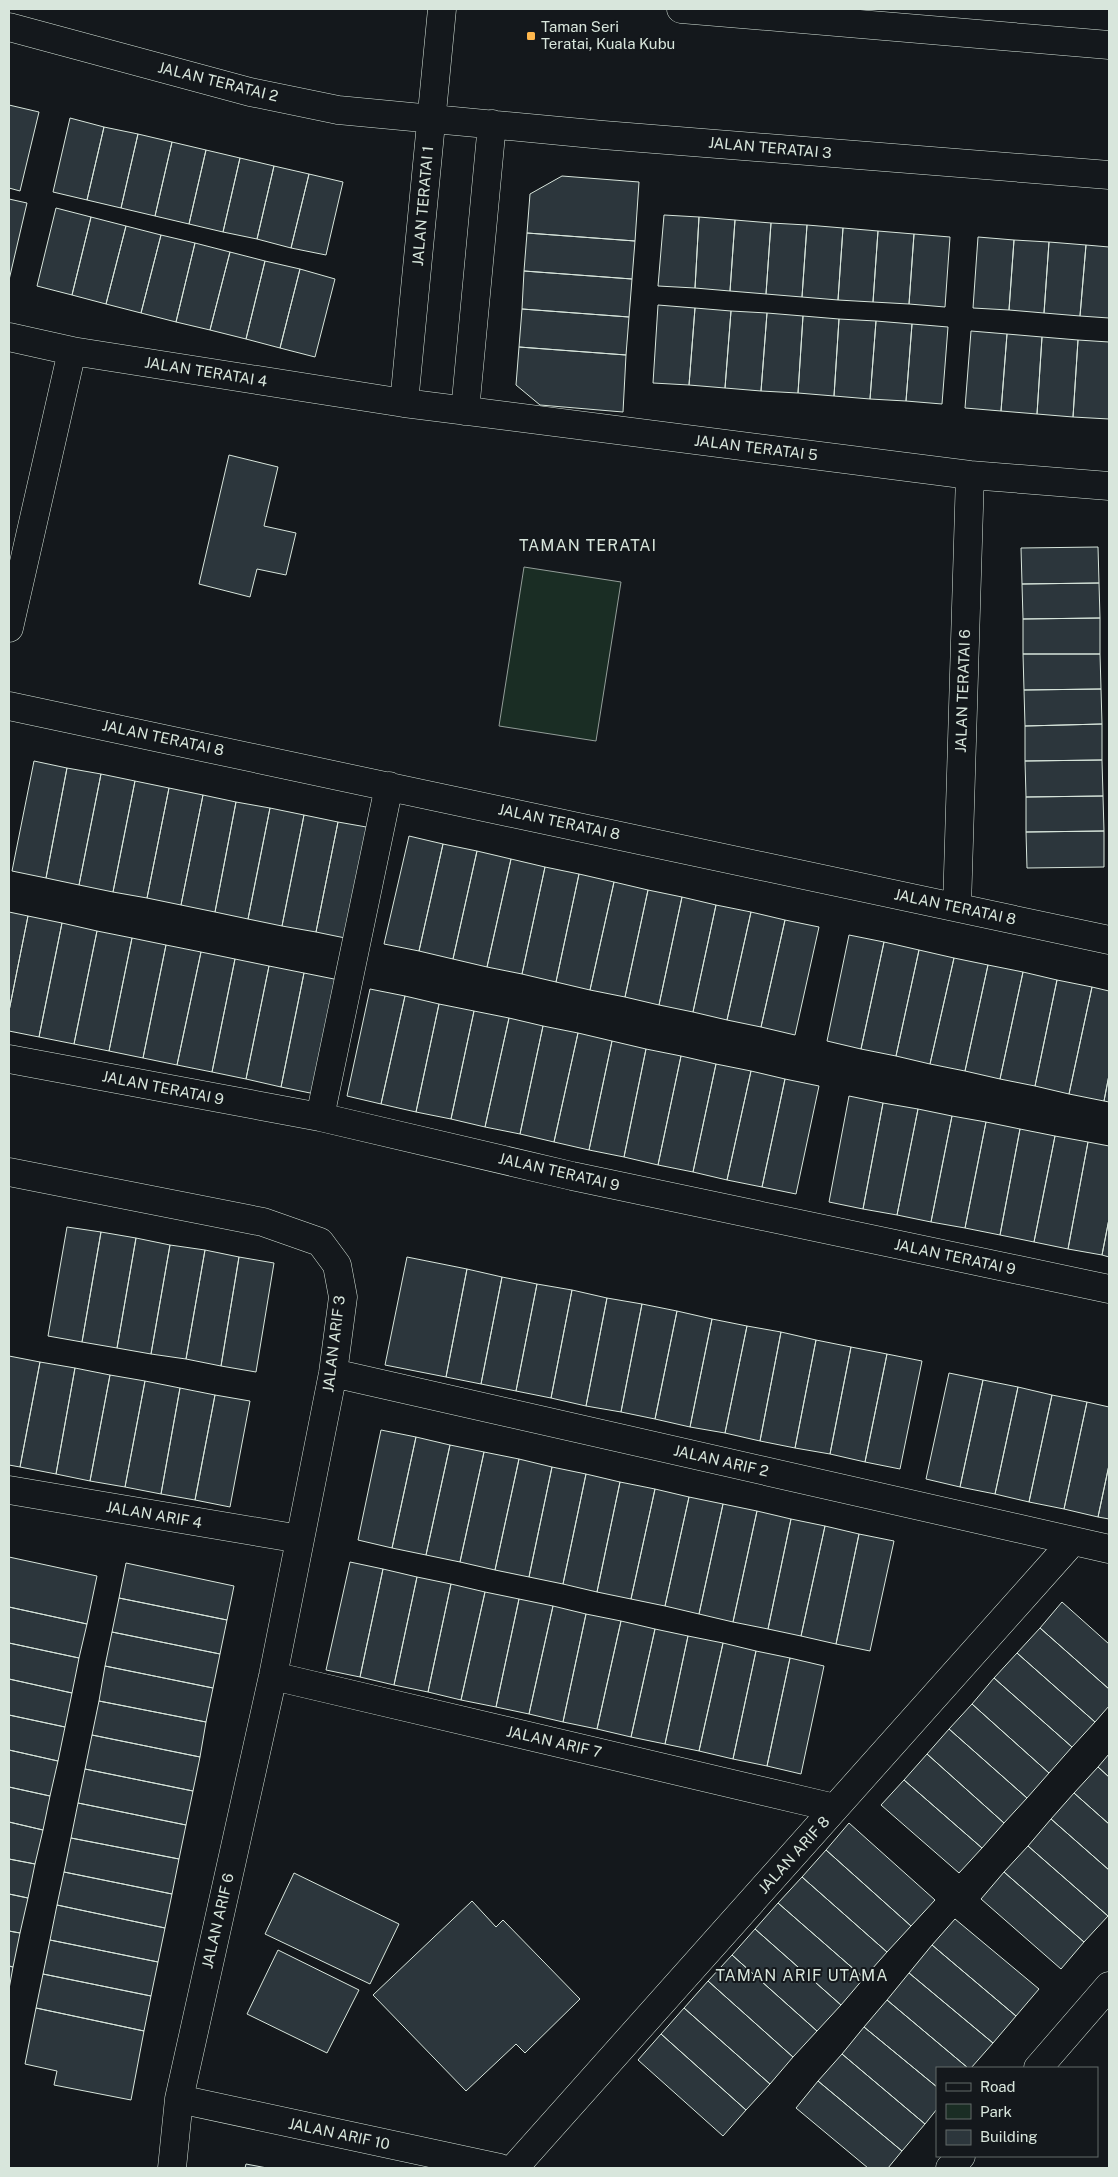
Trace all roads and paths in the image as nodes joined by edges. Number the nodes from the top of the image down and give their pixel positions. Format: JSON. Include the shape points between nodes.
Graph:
{"nodes":[{"id":1,"x":442,"y":9,"type":"edge"},
{"id":2,"x":681,"y":9,"type":"edge"},
{"id":3,"x":9,"y":27,"type":"edge"},
{"id":4,"x":1109,"y":44,"type":"edge"},
{"id":5,"x":431,"y":120,"type":"junction"},
{"id":6,"x":492,"y":124,"type":"junction"},
{"id":7,"x":1109,"y":175,"type":"edge"},
{"id":8,"x":9,"y":337,"type":"edge"},
{"id":9,"x":72,"y":352,"type":"junction"},
{"id":10,"x":404,"y":403,"type":"junction"},
{"id":11,"x":465,"y":411,"type":"junction"},
{"id":12,"x":970,"y":475,"type":"junction"},
{"id":13,"x":1109,"y":486,"type":"edge"},
{"id":14,"x":9,"y":628,"type":"edge"},
{"id":15,"x":9,"y":706,"type":"edge"},
{"id":16,"x":389,"y":786,"type":"junction"},
{"id":17,"x":957,"y":907,"type":"junction"},
{"id":18,"x":1109,"y":940,"type":"edge"},
{"id":19,"x":9,"y":1058,"type":"edge"},
{"id":20,"x":320,"y":1117,"type":"junction"},
{"id":21,"x":9,"y":1172,"type":"edge"},
{"id":22,"x":1109,"y":1289,"type":"edge"},
{"id":23,"x":333,"y":1373,"type":"junction"},
{"id":24,"x":9,"y":1490,"type":"edge"},
{"id":25,"x":300,"y":1539,"type":"junction"},
{"id":26,"x":1073,"y":1541,"type":"junction"},
{"id":27,"x":1109,"y":1549,"type":"edge"},
{"id":28,"x":273,"y":1676,"type":"junction"},
{"id":29,"x":835,"y":1808,"type":"junction"},
{"id":30,"x":1109,"y":1986,"type":"edge"},
{"id":31,"x":1039,"y":2067,"type":"edge"},
{"id":32,"x":179,"y":2099,"type":"junction"},
{"id":33,"x":960,"y":2157,"type":"edge"},
{"id":34,"x":172,"y":2168,"type":"edge"},
{"id":35,"x":500,"y":2168,"type":"edge"},
{"id":36,"x":514,"y":2168,"type":"edge"},
{"id":37,"x":950,"y":2168,"type":"edge"}],
"edges":[{"from":1,"to":5,"type":"street","name":"JALAN TERATAI 1"},
{"from":2,"to":4,"type":"street"},
{"from":3,"to":5,"type":"street","name":"JALAN TERATAI 2","via":[[250,92],[338,110]]},
{"from":5,"to":6,"type":"street","name":"JALAN TERATAI 3"},
{"from":5,"to":10,"type":"street","name":"JALAN TERATAI 1"},
{"from":6,"to":7,"type":"street","name":"JALAN TERATAI 3"},
{"from":6,"to":11,"type":"street"},
{"from":8,"to":9,"type":"street","name":"JALAN TERATAI 4"},
{"from":9,"to":10,"type":"street","name":"JALAN TERATAI 4"},
{"from":9,"to":14,"type":"street"},
{"from":10,"to":11,"type":"street","name":"JALAN TERATAI 5"},
{"from":11,"to":12,"type":"street","name":"JALAN TERATAI 5"},
{"from":12,"to":13,"type":"street","name":"JALAN TERATAI 5"},
{"from":12,"to":17,"type":"street","name":"JALAN TERATAI 6"},
{"from":15,"to":16,"type":"street","name":"JALAN TERATAI 8"},
{"from":16,"to":17,"type":"street","name":"JALAN TERATAI 8"},
{"from":16,"to":20,"type":"street"},
{"from":17,"to":18,"type":"street","name":"JALAN TERATAI 8"},
{"from":19,"to":20,"type":"street","name":"JALAN TERATAI 9"},
{"from":20,"to":22,"type":"street","name":"JALAN TERATAI 9","via":[[572,1176]]},
{"from":21,"to":23,"type":"street","name":"JALAN ARIF 3","via":[[263,1222],[320,1242],[337,1265],[343,1297]]},
{"from":23,"to":25,"type":"street","name":"JALAN ARIF 3"},
{"from":23,"to":26,"type":"street","name":"JALAN ARIF 2"},
{"from":24,"to":25,"type":"street","name":"JALAN ARIF 4"},
{"from":25,"to":28,"type":"street","name":"JALAN ARIF 3"},
{"from":26,"to":27,"type":"street","name":"JALAN ARIF 2"},
{"from":26,"to":29,"type":"street","name":"JALAN ARIF 8"},
{"from":28,"to":29,"type":"street","name":"JALAN ARIF 7"},
{"from":28,"to":32,"type":"street","name":"JALAN ARIF 6"},
{"from":29,"to":36,"type":"street","name":"JALAN ARIF 8"},
{"from":30,"to":31,"type":"street"},
{"from":32,"to":34,"type":"street","name":"JALAN ARIF 6"},
{"from":32,"to":35,"type":"street","name":"JALAN ARIF 10"},
{"from":33,"to":37,"type":"street"}]}
